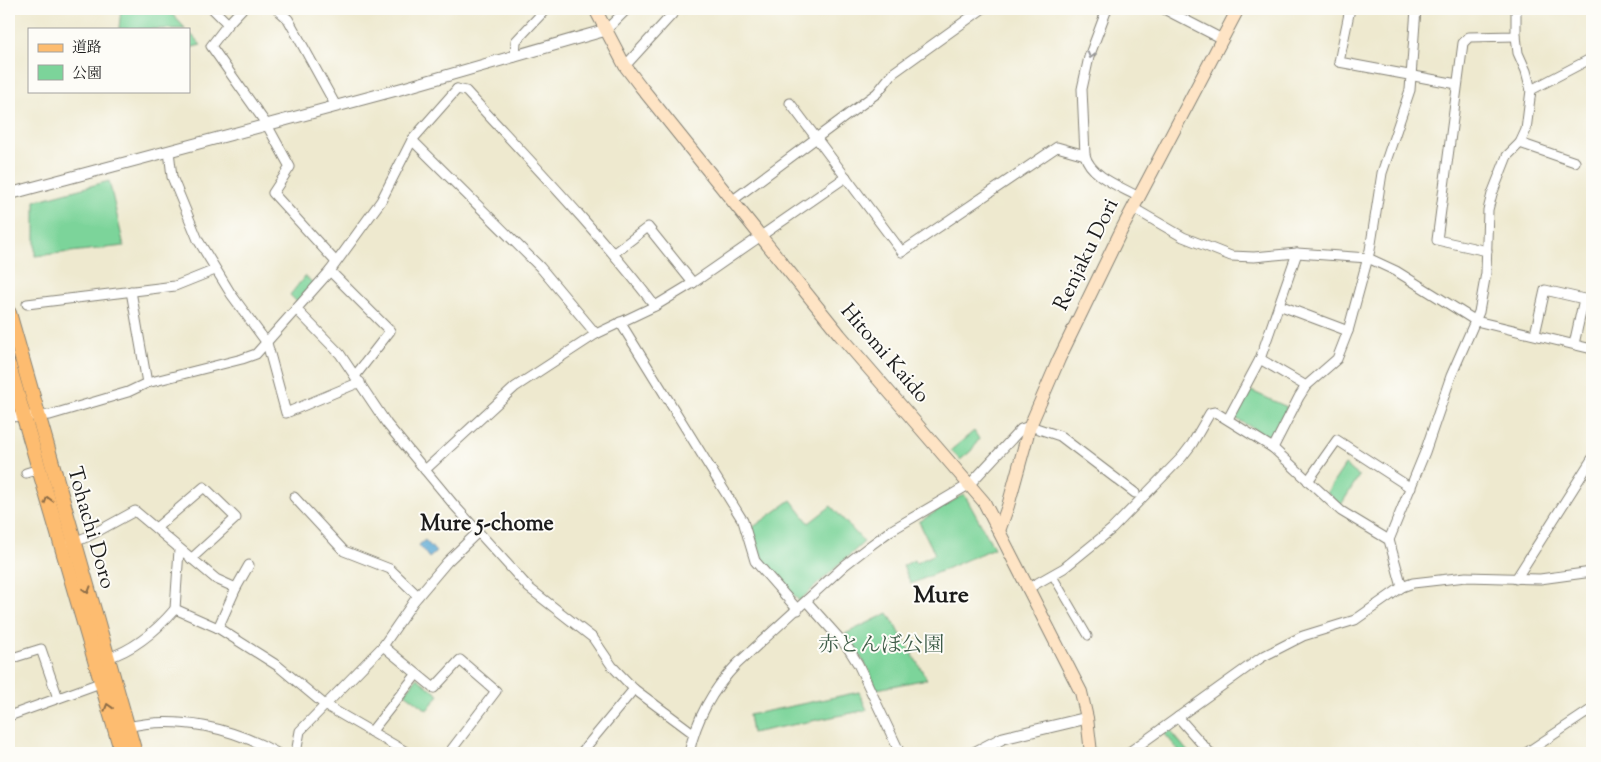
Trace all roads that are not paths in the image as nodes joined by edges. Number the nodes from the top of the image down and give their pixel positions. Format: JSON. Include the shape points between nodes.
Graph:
{"nodes":[{"id":1,"x":213,"y":9,"type":"edge"},
{"id":2,"x":242,"y":9,"type":"edge"},
{"id":3,"x":277,"y":9,"type":"edge"},
{"id":4,"x":595,"y":9,"type":"edge"},
{"id":5,"x":627,"y":9,"type":"edge"},
{"id":6,"x":677,"y":9,"type":"edge"},
{"id":7,"x":982,"y":9,"type":"edge"},
{"id":8,"x":1107,"y":9,"type":"edge"},
{"id":9,"x":1164,"y":9,"type":"edge"},
{"id":10,"x":1238,"y":9,"type":"edge"},
{"id":11,"x":1350,"y":9,"type":"edge"},
{"id":12,"x":1416,"y":9,"type":"edge"},
{"id":13,"x":1516,"y":9,"type":"edge"},
{"id":14,"x":541,"y":10,"type":"edge"},
{"id":15,"x":228,"y":24,"type":"junction"},
{"id":16,"x":606,"y":30,"type":"junction"},
{"id":17,"x":1516,"y":36,"type":"junction"},
{"id":18,"x":1222,"y":39,"type":"junction"},
{"id":19,"x":515,"y":57,"type":"junction"},
{"id":20,"x":1592,"y":58,"type":"edge"},
{"id":21,"x":625,"y":66,"type":"junction"},
{"id":22,"x":456,"y":73,"type":"junction"},
{"id":23,"x":1411,"y":76,"type":"junction"},
{"id":24,"x":1457,"y":84,"type":"junction"},
{"id":25,"x":457,"y":89,"type":"junction"},
{"id":26,"x":1531,"y":90,"type":"junction"},
{"id":27,"x":790,"y":103,"type":"dead end"},
{"id":28,"x":336,"y":106,"type":"junction"},
{"id":29,"x":267,"y":125,"type":"junction"},
{"id":30,"x":818,"y":139,"type":"junction"},
{"id":31,"x":412,"y":140,"type":"junction"},
{"id":32,"x":1520,"y":143,"type":"junction"},
{"id":33,"x":169,"y":150,"type":"junction"},
{"id":34,"x":1085,"y":155,"type":"junction"},
{"id":35,"x":1575,"y":162,"type":"dead end"},
{"id":36,"x":846,"y":177,"type":"junction"},
{"id":37,"x":9,"y":194,"type":"edge"},
{"id":38,"x":733,"y":200,"type":"junction"},
{"id":39,"x":1136,"y":202,"type":"junction"},
{"id":40,"x":761,"y":237,"type":"junction"},
{"id":41,"x":1487,"y":251,"type":"junction"},
{"id":42,"x":614,"y":253,"type":"junction"},
{"id":43,"x":1297,"y":253,"type":"junction"},
{"id":44,"x":1368,"y":258,"type":"junction"},
{"id":45,"x":336,"y":262,"type":"junction"},
{"id":46,"x":215,"y":270,"type":"junction"},
{"id":47,"x":330,"y":271,"type":"junction"},
{"id":48,"x":693,"y":283,"type":"junction"},
{"id":49,"x":131,"y":291,"type":"junction"},
{"id":50,"x":27,"y":304,"type":"dead end"},
{"id":51,"x":1279,"y":305,"type":"junction"},
{"id":52,"x":654,"y":306,"type":"junction"},
{"id":53,"x":296,"y":309,"type":"junction"},
{"id":54,"x":9,"y":313,"type":"edge"},
{"id":55,"x":1476,"y":321,"type":"junction"},
{"id":56,"x":620,"y":322,"type":"junction"},
{"id":57,"x":1348,"y":331,"type":"junction"},
{"id":58,"x":596,"y":334,"type":"junction"},
{"id":59,"x":1535,"y":334,"type":"junction"},
{"id":60,"x":267,"y":343,"type":"junction"},
{"id":61,"x":1574,"y":344,"type":"junction"},
{"id":62,"x":1592,"y":349,"type":"edge"},
{"id":63,"x":1260,"y":359,"type":"junction"},
{"id":64,"x":9,"y":366,"type":"edge"},
{"id":65,"x":357,"y":379,"type":"junction"},
{"id":66,"x":147,"y":383,"type":"junction"},
{"id":67,"x":1306,"y":386,"type":"junction"},
{"id":68,"x":37,"y":416,"type":"junction"},
{"id":69,"x":9,"y":417,"type":"edge"},
{"id":70,"x":1228,"y":419,"type":"junction"},
{"id":71,"x":1030,"y":426,"type":"junction"},
{"id":72,"x":1273,"y":448,"type":"junction"},
{"id":73,"x":1592,"y":459,"type":"edge"},
{"id":74,"x":425,"y":470,"type":"junction"},
{"id":75,"x":1308,"y":480,"type":"junction"},
{"id":76,"x":970,"y":484,"type":"junction"},
{"id":77,"x":1412,"y":488,"type":"junction"},
{"id":78,"x":1135,"y":493,"type":"dead end"},
{"id":79,"x":294,"y":497,"type":"dead end"},
{"id":80,"x":156,"y":528,"type":"junction"},
{"id":81,"x":999,"y":531,"type":"junction"},
{"id":82,"x":478,"y":532,"type":"junction"},
{"id":83,"x":1389,"y":540,"type":"junction"},
{"id":84,"x":68,"y":545,"type":"junction"},
{"id":85,"x":179,"y":550,"type":"junction"},
{"id":86,"x":191,"y":559,"type":"junction"},
{"id":87,"x":249,"y":565,"type":"dead end"},
{"id":88,"x":1592,"y":572,"type":"edge"},
{"id":89,"x":1054,"y":578,"type":"dead end"},
{"id":90,"x":1516,"y":579,"type":"junction"},
{"id":91,"x":1402,"y":587,"type":"junction"},
{"id":92,"x":236,"y":588,"type":"junction"},
{"id":93,"x":1027,"y":589,"type":"junction"},
{"id":94,"x":418,"y":596,"type":"junction"},
{"id":95,"x":807,"y":602,"type":"junction"},
{"id":96,"x":175,"y":609,"type":"junction"},
{"id":97,"x":798,"y":610,"type":"junction"},
{"id":98,"x":218,"y":628,"type":"junction"},
{"id":99,"x":1088,"y":636,"type":"dead end"},
{"id":100,"x":383,"y":646,"type":"junction"},
{"id":101,"x":107,"y":658,"type":"junction"},
{"id":102,"x":9,"y":659,"type":"edge"},
{"id":103,"x":416,"y":675,"type":"junction"},
{"id":104,"x":100,"y":682,"type":"junction"},
{"id":105,"x":634,"y":689,"type":"junction"},
{"id":106,"x":58,"y":698,"type":"junction"},
{"id":107,"x":325,"y":705,"type":"junction"},
{"id":108,"x":1592,"y":709,"type":"edge"},
{"id":109,"x":9,"y":716,"type":"edge"},
{"id":110,"x":1178,"y":717,"type":"junction"},
{"id":111,"x":1087,"y":718,"type":"junction"},
{"id":112,"x":127,"y":727,"type":"junction"},
{"id":113,"x":371,"y":732,"type":"junction"},
{"id":114,"x":693,"y":734,"type":"junction"},
{"id":115,"x":122,"y":753,"type":"edge"},
{"id":116,"x":135,"y":753,"type":"edge"},
{"id":117,"x":277,"y":753,"type":"edge"},
{"id":118,"x":296,"y":753,"type":"edge"},
{"id":119,"x":408,"y":753,"type":"edge"},
{"id":120,"x":449,"y":753,"type":"edge"},
{"id":121,"x":582,"y":753,"type":"edge"},
{"id":122,"x":689,"y":753,"type":"edge"},
{"id":123,"x":900,"y":753,"type":"edge"},
{"id":124,"x":974,"y":753,"type":"edge"},
{"id":125,"x":1091,"y":753,"type":"edge"},
{"id":126,"x":1128,"y":753,"type":"edge"},
{"id":127,"x":1210,"y":753,"type":"edge"},
{"id":128,"x":1526,"y":753,"type":"edge"}],
"edges":[{"from":1,"to":15,"type":"street"},
{"from":2,"to":15,"type":"street"},
{"from":3,"to":28,"type":"street","via":[[288,18]]},
{"from":4,"to":16,"type":"main road","name":"Hitomi Kaido"},
{"from":5,"to":16,"type":"street"},
{"from":6,"to":21,"type":"street"},
{"from":7,"to":30,"type":"street","via":[[893,73],[877,93]]},
{"from":8,"to":34,"type":"street","one_way":true,"via":[[1082,89]]},
{"from":9,"to":18,"type":"street"},
{"from":10,"to":18,"type":"main road","name":"Renjaku Dori"},
{"from":11,"to":23,"type":"street","via":[[1339,62]]},
{"from":12,"to":23,"type":"street"},
{"from":13,"to":17,"type":"street"},
{"from":14,"to":19,"type":"street","via":[[516,41]]},
{"from":15,"to":29,"type":"street","via":[[211,46]]},
{"from":16,"to":19,"type":"street"},
{"from":16,"to":21,"type":"main road","name":"Hitomi Kaido"},
{"from":17,"to":24,"type":"street","via":[[1469,37],[1463,43]]},
{"from":17,"to":26,"type":"street","via":[[1518,53]]},
{"from":18,"to":39,"type":"main road","name":"Renjaku Dori"},
{"from":19,"to":22,"type":"street"},
{"from":20,"to":26,"type":"street"},
{"from":21,"to":38,"type":"main road","name":"Hitomi Kaido"},
{"from":22,"to":25,"type":"street"},
{"from":22,"to":28,"type":"street"},
{"from":23,"to":24,"type":"street"},
{"from":23,"to":44,"type":"street","via":[[1410,90],[1382,173]]},
{"from":24,"to":41,"type":"street","via":[[1437,240]]},
{"from":25,"to":31,"type":"street"},
{"from":25,"to":42,"type":"street","via":[[466,91]]},
{"from":26,"to":32,"type":"street","via":[[1528,121]]},
{"from":27,"to":30,"type":"street"},
{"from":28,"to":29,"type":"street"},
{"from":29,"to":33,"type":"street"},
{"from":29,"to":45,"type":"street","via":[[290,167],[273,193]]},
{"from":30,"to":36,"type":"street"},
{"from":30,"to":38,"type":"street"},
{"from":31,"to":45,"type":"street","via":[[381,200]]},
{"from":31,"to":58,"type":"street","via":[[540,267]]},
{"from":32,"to":35,"type":"street"},
{"from":32,"to":41,"type":"street","via":[[1507,156],[1492,194],[1488,210]]},
{"from":33,"to":37,"type":"street"},
{"from":33,"to":46,"type":"street","via":[[172,177],[198,240]]},
{"from":34,"to":36,"type":"street","via":[[1057,148],[902,252]]},
{"from":34,"to":39,"type":"street","via":[[1095,171]]},
{"from":36,"to":40,"type":"street"},
{"from":38,"to":40,"type":"main road","name":"Hitomi Kaido"},
{"from":39,"to":43,"type":"street","via":[[1183,237],[1231,256]]},
{"from":39,"to":71,"type":"main road","name":"Renjaku Dori"},
{"from":40,"to":48,"type":"street"},
{"from":40,"to":76,"type":"main road","name":"Hitomi Kaido"},
{"from":41,"to":55,"type":"street","via":[[1484,292]]},
{"from":42,"to":48,"type":"street","via":[[648,226]]},
{"from":42,"to":52,"type":"street"},
{"from":43,"to":44,"type":"street"},
{"from":43,"to":51,"type":"street"},
{"from":44,"to":55,"type":"street","via":[[1396,271]]},
{"from":44,"to":57,"type":"street"},
{"from":45,"to":47,"type":"street"},
{"from":46,"to":49,"type":"street","via":[[180,284]]},
{"from":46,"to":60,"type":"street"},
{"from":47,"to":53,"type":"street"},
{"from":47,"to":65,"type":"street","via":[[390,331]]},
{"from":48,"to":52,"type":"street"},
{"from":49,"to":50,"type":"street"},
{"from":49,"to":66,"type":"street"},
{"from":51,"to":57,"type":"street"},
{"from":51,"to":63,"type":"street"},
{"from":52,"to":56,"type":"street"},
{"from":53,"to":60,"type":"street"},
{"from":53,"to":65,"type":"street","via":[[340,354]]},
{"from":54,"to":68,"type":"main road","name":"Tohachi Doro"},
{"from":55,"to":59,"type":"street"},
{"from":55,"to":77,"type":"street","via":[[1444,395]]},
{"from":56,"to":58,"type":"street"},
{"from":56,"to":97,"type":"street","via":[[742,521],[755,561]]},
{"from":57,"to":67,"type":"street","via":[[1337,359]]},
{"from":58,"to":74,"type":"street","via":[[515,387]]},
{"from":59,"to":61,"type":"street"},
{"from":59,"to":61,"type":"street","via":[[1545,290],[1584,299]]},
{"from":60,"to":65,"type":"street","via":[[286,414]]},
{"from":60,"to":66,"type":"street","via":[[256,354],[242,359]]},
{"from":61,"to":62,"type":"street"},
{"from":63,"to":67,"type":"street"},
{"from":63,"to":70,"type":"street"},
{"from":64,"to":68,"type":"main road","name":"Tohachi Doro"},
{"from":65,"to":74,"type":"street","via":[[387,424]]},
{"from":66,"to":68,"type":"street","via":[[128,392]]},
{"from":67,"to":72,"type":"street"},
{"from":68,"to":69,"type":"street"},
{"from":68,"to":84,"type":"main road","name":"Tohachi Doro"},
{"from":84,"to":68,"type":"main road","name":"Tohachi Doro","one_way":true,"via":[[32,471]]},
{"from":70,"to":72,"type":"street"},
{"from":70,"to":93,"type":"street","via":[[1210,413],[1187,451],[1112,529],[1064,568]]},
{"from":71,"to":76,"type":"street","via":[[1017,433]]},
{"from":71,"to":78,"type":"street","via":[[1060,436]]},
{"from":71,"to":81,"type":"main road","name":"Renjaku Dori"},
{"from":72,"to":75,"type":"street"},
{"from":73,"to":90,"type":"street"},
{"from":74,"to":82,"type":"street"},
{"from":75,"to":77,"type":"street","via":[[1337,440]]},
{"from":75,"to":83,"type":"street","via":[[1341,511]]},
{"from":76,"to":81,"type":"main road","name":"Hitomi Kaido","via":[[988,508]]},
{"from":76,"to":95,"type":"street","via":[[890,531],[845,565]]},
{"from":77,"to":83,"type":"street"},
{"from":79,"to":94,"type":"street","via":[[344,551],[390,569]]},
{"from":80,"to":84,"type":"street","via":[[135,511]]},
{"from":80,"to":85,"type":"street"},
{"from":80,"to":86,"type":"street","via":[[204,487],[236,518]]},
{"from":81,"to":93,"type":"main road","name":"Hitomi Kaido"},
{"from":82,"to":94,"type":"street"},
{"from":82,"to":105,"type":"street","via":[[529,588],[593,638],[612,666]]},
{"from":83,"to":91,"type":"street"},
{"from":84,"to":101,"type":"main road","name":"Tohachi Doro","one_way":true},
{"from":84,"to":104,"type":"main road","name":"Tohachi Doro"},
{"from":85,"to":86,"type":"street"},
{"from":85,"to":96,"type":"street"},
{"from":86,"to":92,"type":"street","via":[[216,579]]},
{"from":87,"to":92,"type":"street"},
{"from":88,"to":90,"type":"street"},
{"from":89,"to":99,"type":"street"},
{"from":90,"to":91,"type":"street","via":[[1436,579]]},
{"from":91,"to":110,"type":"street","via":[[1355,620],[1282,645]]},
{"from":92,"to":98,"type":"street"},
{"from":93,"to":111,"type":"main road","name":"Hitomi Kaido","via":[[1076,680]]},
{"from":94,"to":100,"type":"street"},
{"from":95,"to":97,"type":"street"},
{"from":95,"to":123,"type":"street","via":[[858,664]]},
{"from":96,"to":98,"type":"street"},
{"from":96,"to":101,"type":"street","via":[[152,633]]},
{"from":97,"to":114,"type":"street","via":[[723,679]]},
{"from":98,"to":107,"type":"street","via":[[278,666]]},
{"from":100,"to":103,"type":"street"},
{"from":100,"to":107,"type":"street"},
{"from":101,"to":112,"type":"main road","name":"Tohachi Doro"},
{"from":102,"to":106,"type":"street","via":[[41,648]]},
{"from":103,"to":113,"type":"street"},
{"from":103,"to":120,"type":"street","via":[[434,688],[460,660],[496,691]]},
{"from":104,"to":106,"type":"street"},
{"from":115,"to":104,"type":"main road","name":"Tohachi Doro","one_way":true},
{"from":105,"to":114,"type":"street"},
{"from":105,"to":121,"type":"street"},
{"from":106,"to":109,"type":"street"},
{"from":107,"to":113,"type":"street"},
{"from":107,"to":118,"type":"street","via":[[300,731]]},
{"from":108,"to":128,"type":"street"},
{"from":110,"to":126,"type":"street"},
{"from":110,"to":127,"type":"street"},
{"from":111,"to":124,"type":"street","via":[[1003,738]]},
{"from":111,"to":125,"type":"main road","name":"Hitomi Kaido"},
{"from":112,"to":116,"type":"main road","name":"Tohachi Doro"},
{"from":112,"to":117,"type":"street","via":[[156,722],[202,726],[256,742]]},
{"from":113,"to":119,"type":"street"},
{"from":114,"to":122,"type":"street"}]}
